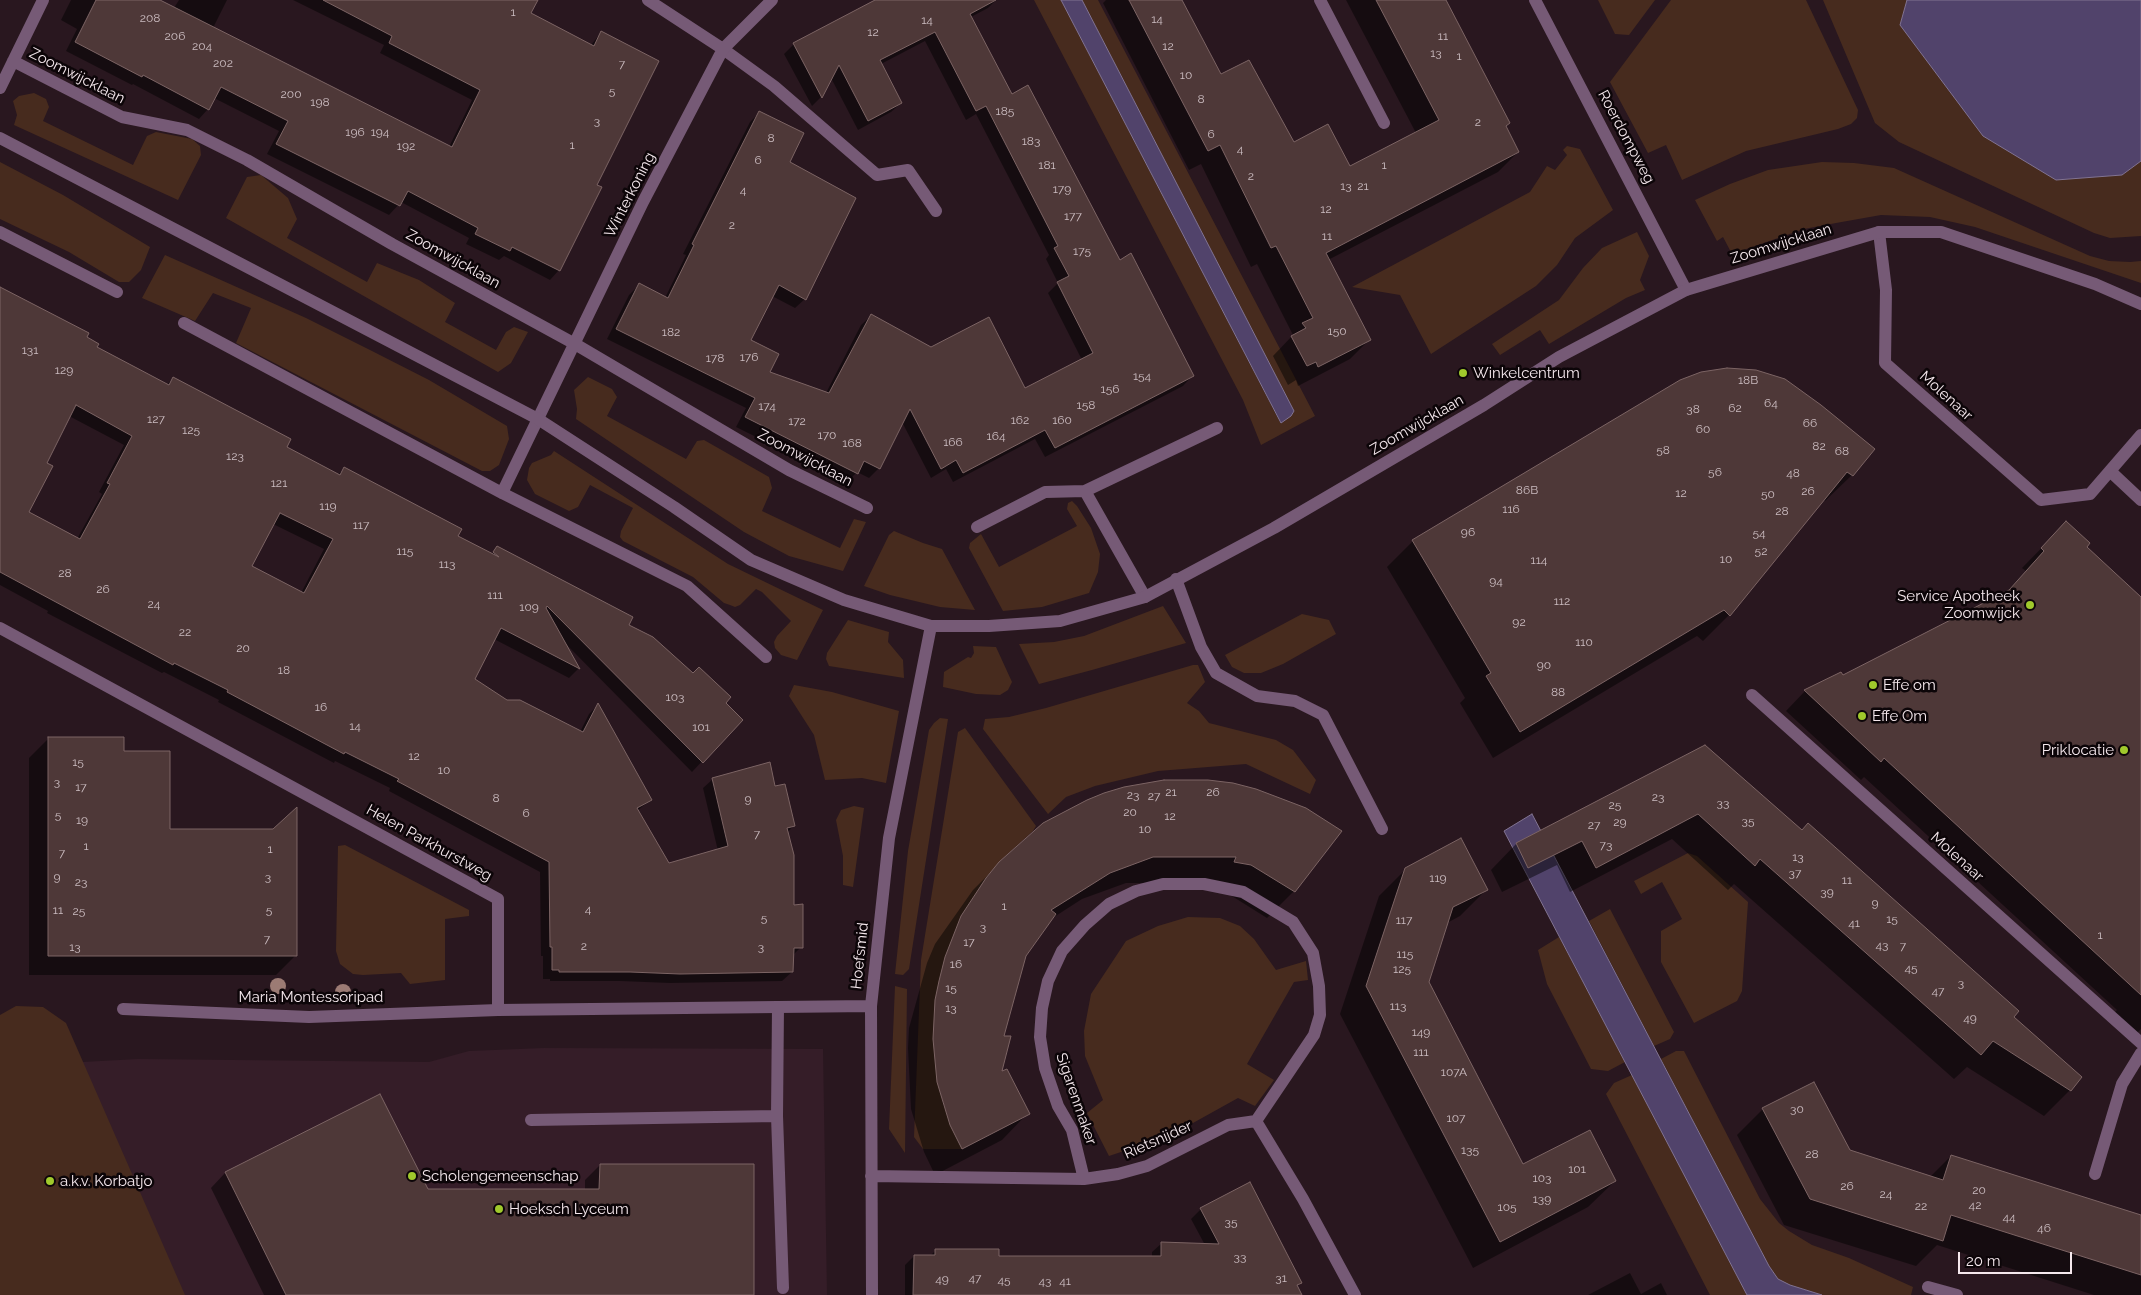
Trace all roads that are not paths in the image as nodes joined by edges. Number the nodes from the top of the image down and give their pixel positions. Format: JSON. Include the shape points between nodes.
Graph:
{"nodes":[{"id":1,"x":43,"y":0,"type":"edge"},
{"id":2,"x":648,"y":0,"type":"edge"},
{"id":3,"x":772,"y":0,"type":"edge"},
{"id":4,"x":1320,"y":0,"type":"edge"},
{"id":5,"x":1535,"y":0,"type":"edge"},
{"id":6,"x":723,"y":49,"type":"junction"},
{"id":7,"x":13,"y":61,"type":"junction"},
{"id":8,"x":0,"y":88,"type":"edge"},
{"id":9,"x":1384,"y":123,"type":"dead end"},
{"id":10,"x":0,"y":138,"type":"edge"},
{"id":11,"x":936,"y":211,"type":"dead end"},
{"id":12,"x":0,"y":232,"type":"edge"},
{"id":13,"x":1879,"y":232,"type":"junction"},
{"id":14,"x":1686,"y":290,"type":"junction"},
{"id":15,"x":117,"y":292,"type":"dead end"},
{"id":16,"x":2141,"y":304,"type":"edge"},
{"id":17,"x":184,"y":323,"type":"dead end"},
{"id":18,"x":575,"y":344,"type":"junction"},
{"id":19,"x":538,"y":419,"type":"junction"},
{"id":20,"x":1217,"y":428,"type":"dead end"},
{"id":21,"x":2141,"y":435,"type":"edge"},
{"id":22,"x":2110,"y":471,"type":"junction"},
{"id":23,"x":1085,"y":492,"type":"junction"},
{"id":24,"x":502,"y":493,"type":"junction"},
{"id":25,"x":2141,"y":500,"type":"edge"},
{"id":26,"x":867,"y":508,"type":"dead end"},
{"id":27,"x":977,"y":527,"type":"dead end"},
{"id":28,"x":1176,"y":579,"type":"junction"},
{"id":29,"x":1145,"y":597,"type":"junction"},
{"id":30,"x":931,"y":626,"type":"junction"},
{"id":31,"x":0,"y":628,"type":"edge"},
{"id":32,"x":766,"y":657,"type":"dead end"},
{"id":33,"x":1752,"y":695,"type":"dead end"},
{"id":34,"x":1382,"y":829,"type":"dead end"},
{"id":35,"x":871,"y":1006,"type":"junction"},
{"id":36,"x":778,"y":1007,"type":"junction"},
{"id":37,"x":124,"y":1009,"type":"dead end"},
{"id":38,"x":498,"y":1010,"type":"junction"},
{"id":39,"x":2141,"y":1043,"type":"edge"},
{"id":40,"x":2141,"y":1053,"type":"edge"},
{"id":41,"x":776,"y":1116,"type":"junction"},
{"id":42,"x":531,"y":1120,"type":"dead end"},
{"id":43,"x":1256,"y":1121,"type":"junction"},
{"id":44,"x":2095,"y":1174,"type":"dead end"},
{"id":45,"x":871,"y":1176,"type":"junction"},
{"id":46,"x":1084,"y":1180,"type":"junction"},
{"id":47,"x":1928,"y":1287,"type":"dead end"},
{"id":48,"x":783,"y":1288,"type":"dead end"},
{"id":49,"x":872,"y":1295,"type":"edge"},
{"id":50,"x":1355,"y":1295,"type":"edge"},
{"id":51,"x":1957,"y":1295,"type":"edge"}],
"edges":[{"from":1,"to":7,"type":"street"},
{"from":2,"to":6,"type":"street"},
{"from":3,"to":6,"type":"street","name":"Winterkoning"},
{"from":4,"to":9,"type":"street"},
{"from":5,"to":14,"type":"street","name":"Roerdompweg"},
{"from":6,"to":11,"type":"street","via":[[774,86],[877,175],[908,170]]},
{"from":6,"to":18,"type":"street","name":"Winterkoning","via":[[643,202]]},
{"from":7,"to":8,"type":"street"},
{"from":7,"to":18,"type":"street","name":"Zoomwijcklaan","via":[[122,117],[187,130],[216,144]]},
{"from":10,"to":19,"type":"street","name":"Zoomwijcklaan"},
{"from":12,"to":15,"type":"street"},
{"from":13,"to":14,"type":"street","name":"Zoomwijcklaan"},
{"from":13,"to":16,"type":"street","name":"Zoomwijcklaan","via":[[1941,232],[2095,284]]},
{"from":13,"to":22,"type":"street","name":"Molenaar","via":[[1886,290],[1885,362],[2041,500],[2090,494]]},
{"from":14,"to":28,"type":"street","name":"Zoomwijcklaan","via":[[1559,357],[1484,405],[1274,528]]},
{"from":17,"to":24,"type":"street"},
{"from":18,"to":19,"type":"street","name":"Winterkoning"},
{"from":18,"to":26,"type":"street","name":"Zoomwijcklaan","via":[[789,470]]},
{"from":19,"to":24,"type":"street"},
{"from":19,"to":30,"type":"street","name":"Zoomwijcklaan","via":[[751,560],[844,600]]},
{"from":20,"to":23,"type":"street"},
{"from":21,"to":22,"type":"street"},
{"from":22,"to":25,"type":"street"},
{"from":23,"to":27,"type":"street","via":[[1045,492]]},
{"from":23,"to":29,"type":"street"},
{"from":24,"to":32,"type":"street","via":[[687,586]]},
{"from":28,"to":29,"type":"street","name":"Zoomwijcklaan"},
{"from":28,"to":34,"type":"street","via":[[1201,647],[1216,672],[1256,696],[1295,701],[1323,715]]},
{"from":29,"to":30,"type":"street","name":"Zoomwijcklaan","via":[[1060,621]]},
{"from":30,"to":35,"type":"street","name":"Hoefsmid","via":[[889,838]]},
{"from":31,"to":38,"type":"street","name":"Helen Parkhurstweg","via":[[498,899]]},
{"from":33,"to":39,"type":"street","name":"Molenaar"},
{"from":35,"to":36,"type":"street"},
{"from":35,"to":45,"type":"street","name":"Hoefsmid"},
{"from":36,"to":38,"type":"street"},
{"from":36,"to":41,"type":"street"},
{"from":37,"to":38,"type":"street","name":"Maria Montessoripad","via":[[309,1016]]},
{"from":40,"to":44,"type":"street","via":[[2122,1084]]},
{"from":41,"to":42,"type":"street"},
{"from":41,"to":48,"type":"street"},
{"from":43,"to":46,"type":"street","name":"Rietsnijder","via":[[1228,1125],[1147,1166]]},
{"from":43,"to":46,"type":"street","name":"Sigarenmaker","via":[[1314,1035],[1320,1016],[1313,952],[1293,922],[1244,892],[1204,884],[1164,884],[1136,891],[1084,925],[1062,952],[1048,981],[1042,1008],[1040,1037],[1045,1068],[1058,1106],[1072,1130]]},
{"from":43,"to":50,"type":"street"},
{"from":45,"to":46,"type":"street","name":"Rietsnijder"},
{"from":45,"to":49,"type":"street","name":"Hoefsmid"},
{"from":47,"to":51,"type":"street"}]}
